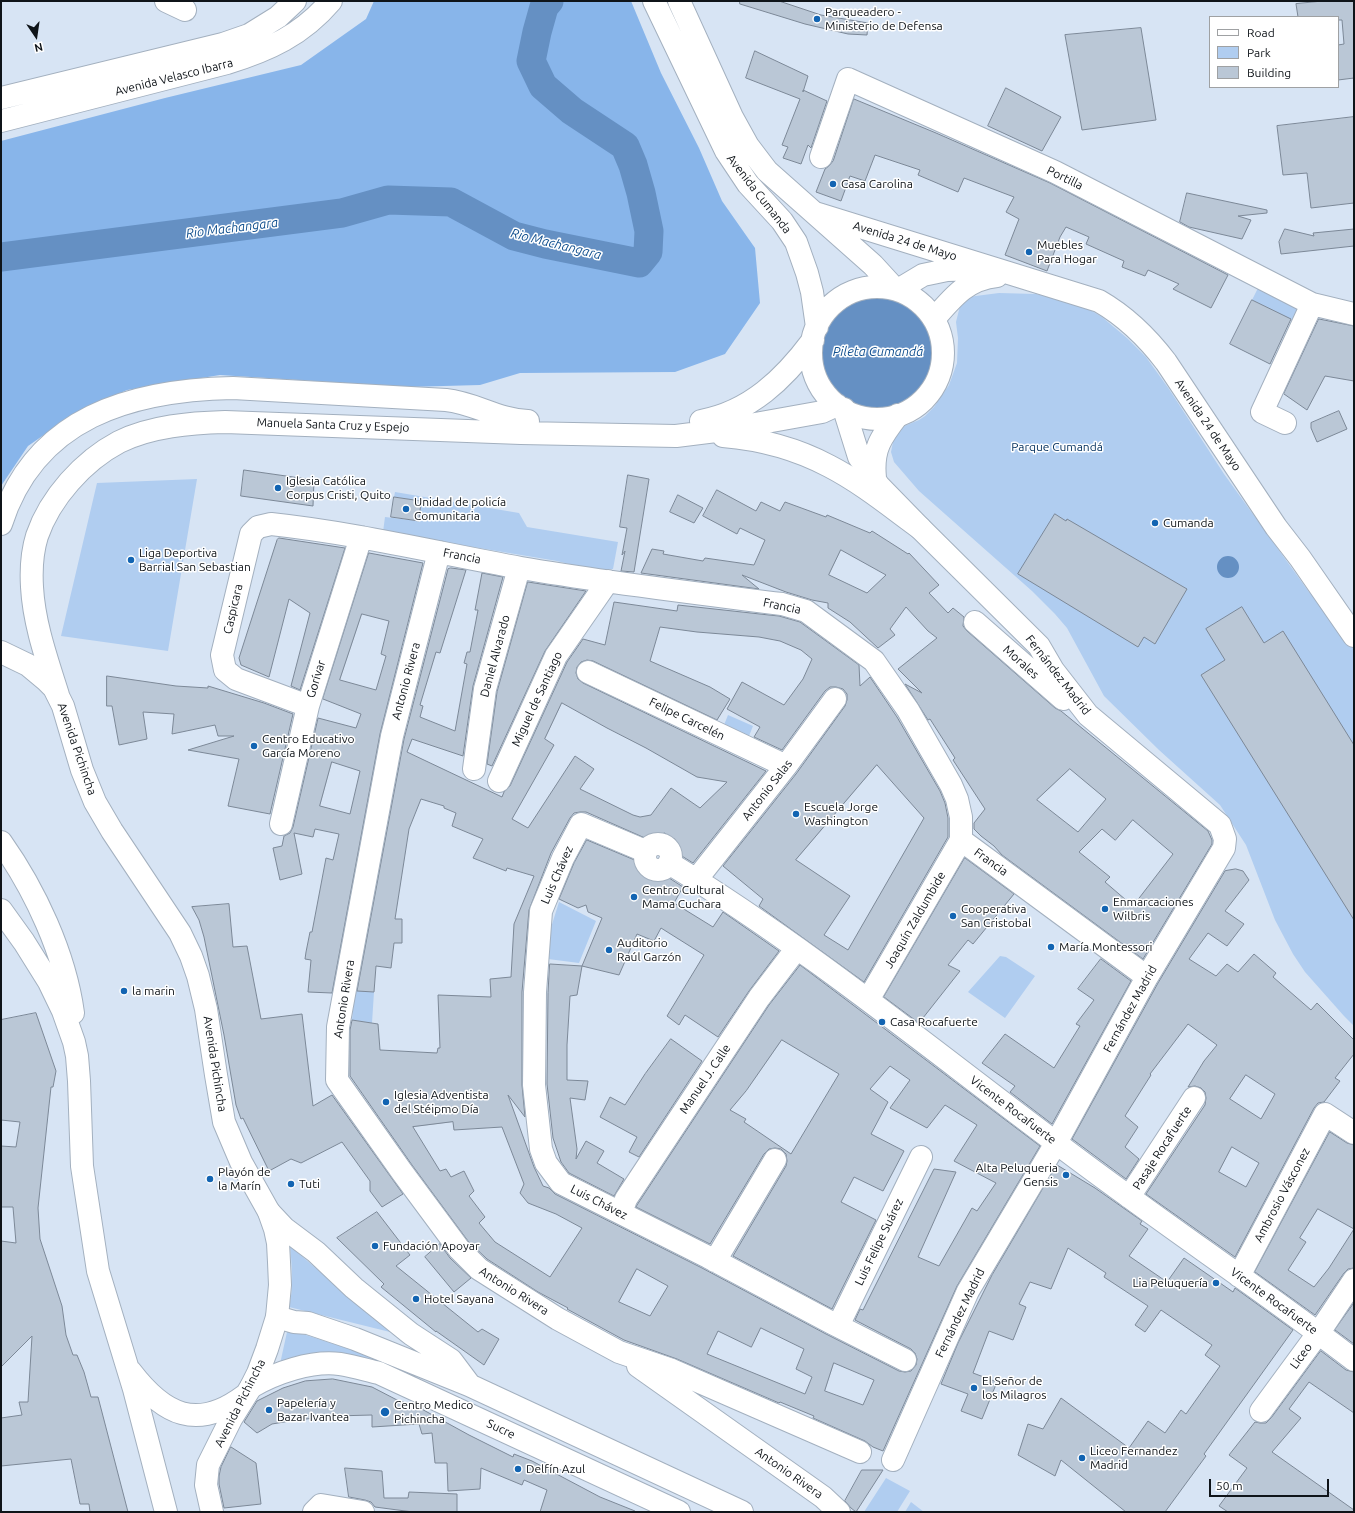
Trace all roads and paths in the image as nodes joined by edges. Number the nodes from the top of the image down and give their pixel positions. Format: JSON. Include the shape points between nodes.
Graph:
{"nodes":[{"id":1,"x":295,"y":1,"type":"edge"},
{"id":2,"x":331,"y":1,"type":"edge"},
{"id":3,"x":654,"y":1,"type":"edge"},
{"id":4,"x":679,"y":1,"type":"edge"},
{"id":5,"x":1,"y":98,"type":"edge"},
{"id":6,"x":1,"y":120,"type":"edge"},
{"id":7,"x":821,"y":157,"type":"dead end"},
{"id":8,"x":816,"y":213,"type":"junction"},
{"id":9,"x":993,"y":269,"type":"junction"},
{"id":10,"x":1014,"y":274,"type":"junction"},
{"id":11,"x":897,"y":290,"type":"junction"},
{"id":12,"x":1312,"y":304,"type":"junction"},
{"id":13,"x":1354,"y":314,"type":"edge"},
{"id":14,"x":934,"y":319,"type":"junction"},
{"id":15,"x":815,"y":333,"type":"junction"},
{"id":16,"x":840,"y":407,"type":"junction"},
{"id":17,"x":898,"y":415,"type":"junction"},
{"id":18,"x":1285,"y":422,"type":"dead end"},
{"id":19,"x":686,"y":436,"type":"junction"},
{"id":20,"x":875,"y":478,"type":"junction"},
{"id":21,"x":1,"y":524,"type":"edge"},
{"id":22,"x":271,"y":524,"type":"joint"},
{"id":23,"x":920,"y":528,"type":"junction"},
{"id":24,"x":361,"y":537,"type":"junction"},
{"id":25,"x":439,"y":552,"type":"junction"},
{"id":26,"x":519,"y":568,"type":"junction"},
{"id":27,"x":608,"y":581,"type":"junction"},
{"id":28,"x":975,"y":622,"type":"dead end"},
{"id":29,"x":1354,"y":636,"type":"edge"},
{"id":30,"x":1,"y":652,"type":"edge"},
{"id":31,"x":588,"y":672,"type":"dead end"},
{"id":32,"x":58,"y":695,"type":"junction"},
{"id":33,"x":835,"y":699,"type":"dead end"},
{"id":34,"x":308,"y":706,"type":"junction"},
{"id":35,"x":1088,"y":715,"type":"junction"},
{"id":36,"x":786,"y":766,"type":"junction"},
{"id":37,"x":474,"y":769,"type":"dead end"},
{"id":38,"x":499,"y":781,"type":"dead end"},
{"id":39,"x":282,"y":824,"type":"dead end"},
{"id":40,"x":581,"y":824,"type":"joint"},
{"id":41,"x":961,"y":840,"type":"junction"},
{"id":42,"x":1,"y":842,"type":"edge"},
{"id":43,"x":696,"y":880,"type":"junction"},
{"id":44,"x":1,"y":910,"type":"edge"},
{"id":45,"x":797,"y":948,"type":"junction"},
{"id":46,"x":1147,"y":977,"type":"junction"},
{"id":47,"x":868,"y":1000,"type":"junction"},
{"id":48,"x":77,"y":1056,"type":"junction"},
{"id":49,"x":1194,"y":1098,"type":"dead end"},
{"id":50,"x":1354,"y":1132,"type":"edge"},
{"id":51,"x":1056,"y":1143,"type":"junction"},
{"id":52,"x":921,"y":1157,"type":"dead end"},
{"id":53,"x":775,"y":1160,"type":"dead end"},
{"id":54,"x":1129,"y":1197,"type":"junction"},
{"id":55,"x":269,"y":1212,"type":"junction"},
{"id":56,"x":621,"y":1213,"type":"junction"},
{"id":57,"x":715,"y":1261,"type":"junction"},
{"id":58,"x":1239,"y":1276,"type":"junction"},
{"id":59,"x":1354,"y":1280,"type":"edge"},
{"id":60,"x":277,"y":1317,"type":"junction"},
{"id":61,"x":838,"y":1326,"type":"junction"},
{"id":62,"x":1318,"y":1332,"type":"junction"},
{"id":63,"x":619,"y":1352,"type":"junction"},
{"id":64,"x":905,"y":1360,"type":"dead end"},
{"id":65,"x":1354,"y":1360,"type":"edge"},
{"id":66,"x":128,"y":1368,"type":"junction"},
{"id":67,"x":469,"y":1385,"type":"junction"},
{"id":68,"x":248,"y":1391,"type":"junction"},
{"id":69,"x":1261,"y":1411,"type":"dead end"},
{"id":70,"x":860,"y":1452,"type":"dead end"},
{"id":71,"x":893,"y":1460,"type":"dead end"},
{"id":72,"x":821,"y":1504,"type":"edge"},
{"id":73,"x":317,"y":1509,"type":"edge"},
{"id":74,"x":166,"y":1512,"type":"edge"},
{"id":75,"x":212,"y":1512,"type":"edge"},
{"id":76,"x":363,"y":1512,"type":"edge"},
{"id":77,"x":679,"y":1512,"type":"edge"},
{"id":78,"x":742,"y":1512,"type":"edge"},
{"id":79,"x":839,"y":1512,"type":"edge"}],
"edges":[{"from":1,"to":5,"type":"street","name":"Avenida Velasco Ibarra","via":[[278,17],[250,35],[223,44]]},
{"from":2,"to":6,"type":"street","name":"Avenida Velasco Ibarra","via":[[308,25],[284,41],[257,54]]},
{"from":3,"to":15,"type":"street","name":"Avenida Cumanda","via":[[726,151],[748,184],[782,221],[796,242],[812,292]]},
{"from":4,"to":8,"type":"street","name":"Avenida Cumanda","via":[[748,146],[767,171]]},
{"from":7,"to":12,"type":"street","name":"Portilla","via":[[848,79],[1055,172]]},
{"from":8,"to":9,"type":"street","name":"Avenida 24 de Mayo"},
{"from":8,"to":11,"type":"street","name":"Avenida Cumanda"},
{"from":9,"to":10,"type":"street","name":"Avenida 24 de Mayo"},
{"from":9,"to":11,"type":"street","name":"Avenida 24 de Mayo","via":[[960,269],[923,275]]},
{"from":10,"to":14,"type":"street","name":"Avenida 24 de Mayo","via":[[986,277],[973,282],[956,294]]},
{"from":10,"to":29,"type":"street","name":"Avenida 24 de Mayo","via":[[1099,301],[1115,310],[1151,343]]},
{"from":11,"to":14,"type":"street","via":[[912,296]]},
{"from":11,"to":15,"type":"street","via":[[868,288],[848,294],[827,310]]},
{"from":12,"to":13,"type":"street","name":"Portilla"},
{"from":12,"to":18,"type":"street","via":[[1262,412]]},
{"from":14,"to":17,"type":"street","via":[[943,348],[938,378],[929,394],[920,403]]},
{"from":15,"to":16,"type":"street","via":[[811,359],[816,379],[827,396]]},
{"from":15,"to":21,"type":"street","via":[[785,374],[757,398],[724,415],[686,423],[523,421],[498,416],[459,401],[233,388],[192,390],[151,397],[96,414],[61,434],[24,475],[10,500]]},
{"from":16,"to":17,"type":"street","via":[[861,417],[886,418]]},
{"from":16,"to":19,"type":"street","name":"Manuela Santa Cruz y Espejo"},
{"from":16,"to":20,"type":"street","name":"Fernández Madrid","via":[[859,457]]},
{"from":17,"to":20,"type":"street","via":[[884,434],[875,454]]},
{"from":19,"to":23,"type":"street","via":[[734,437],[774,445],[807,456],[850,478]]},
{"from":19,"to":32,"type":"street","name":"Manuela Santa Cruz y Espejo","via":[[521,433],[225,422],[164,428],[134,436],[120,442],[86,466],[64,489],[48,513],[37,537],[32,561],[36,619]]},
{"from":20,"to":23,"type":"street","name":"Fernández Madrid"},
{"from":22,"to":24,"type":"street","name":"Francia"},
{"from":22,"to":34,"type":"street","name":"Caspicara","via":[[258,527],[251,534],[222,655],[225,670],[236,679]]},
{"from":23,"to":35,"type":"street","name":"Fernández Madrid","via":[[1039,646],[1053,670]]},
{"from":24,"to":25,"type":"street","name":"Francia"},
{"from":24,"to":34,"type":"street","name":"Gorívar"},
{"from":25,"to":26,"type":"street","name":"Francia"},
{"from":25,"to":63,"type":"street","name":"Antonio Rivera","via":[[390,743],[338,1027],[337,1080],[458,1249],[479,1269],[558,1319]]},
{"from":26,"to":27,"type":"street","name":"Francia"},
{"from":26,"to":37,"type":"street","name":"Daniel Alvarado","via":[[485,689]]},
{"from":27,"to":38,"type":"street","name":"Miguel de Santiago","via":[[556,656]]},
{"from":27,"to":41,"type":"street","name":"Francia","via":[[782,604],[806,611],[874,661],[908,710],[957,799],[961,817]]},
{"from":28,"to":35,"type":"street","name":"Morales","via":[[1068,704]]},
{"from":30,"to":32,"type":"street","name":"Avenida Pichincha","via":[[28,665],[46,680]]},
{"from":31,"to":36,"type":"street","name":"Felipe Carcelén"},
{"from":32,"to":55,"type":"street","name":"Avenida Pichincha","via":[[95,802],[180,933],[191,956],[206,1009],[224,1122],[241,1162]]},
{"from":33,"to":36,"type":"street","name":"Antonio Salas"},
{"from":34,"to":39,"type":"street","name":"Gorívar"},
{"from":35,"to":46,"type":"street","name":"Fernández Madrid","via":[[1220,825],[1225,839],[1224,848]]},
{"from":36,"to":43,"type":"street","name":"Antonio Salas"},
{"from":40,"to":43,"type":"street","name":"Vicente Rocafuerte","via":[[645,851],[653,844],[664,845],[670,853],[669,863]]},
{"from":40,"to":56,"type":"street","name":"Luis Chávez","via":[[563,858],[541,911],[535,992],[534,1085],[541,1149],[546,1163],[561,1183]]},
{"from":41,"to":46,"type":"street","name":"Francia"},
{"from":41,"to":47,"type":"street","name":"Joaquín Zaldumbide"},
{"from":42,"to":48,"type":"street","via":[[20,872],[55,944],[72,1000]]},
{"from":43,"to":45,"type":"street","name":"Vicente Rocafuerte"},
{"from":44,"to":48,"type":"street","via":[[56,995]]},
{"from":45,"to":47,"type":"street","name":"Vicente Rocafuerte"},
{"from":45,"to":56,"type":"street","name":"Manuel J. Calle","via":[[759,998],[653,1157],[626,1199]]},
{"from":46,"to":51,"type":"street","name":"Fernández Madrid"},
{"from":47,"to":51,"type":"street","name":"Vicente Rocafuerte"},
{"from":48,"to":66,"type":"street","via":[[82,1166],[98,1271]]},
{"from":49,"to":54,"type":"street","name":"Pasaje Rocafuerte"},
{"from":50,"to":58,"type":"street","name":"Ambrosio Vásconez","via":[[1324,1114]]},
{"from":51,"to":54,"type":"street","name":"Vicente Rocafuerte"},
{"from":51,"to":71,"type":"street","name":"Fernández Madrid","via":[[968,1291]]},
{"from":52,"to":61,"type":"street","name":"Luis Felipe Suárez"},
{"from":53,"to":57,"type":"street"},
{"from":54,"to":58,"type":"street","name":"Vicente Rocafuerte"},
{"from":55,"to":60,"type":"street","name":"Avenida Pichincha","via":[[278,1243],[280,1285]]},
{"from":55,"to":67,"type":"street","via":[[354,1288],[411,1334],[451,1360]]},
{"from":56,"to":57,"type":"street","name":"Luis Chávez"},
{"from":57,"to":61,"type":"street","name":"Luis Chávez"},
{"from":58,"to":62,"type":"street","name":"Vicente Rocafuerte"},
{"from":59,"to":62,"type":"street","name":"Liceo"},
{"from":60,"to":67,"type":"street","via":[[308,1323],[355,1339]]},
{"from":60,"to":68,"type":"street","name":"Avenida Pichincha","via":[[262,1363]]},
{"from":61,"to":64,"type":"street","name":"Luis Chávez"},
{"from":62,"to":65,"type":"street","name":"Vicente Rocafuerte"},
{"from":62,"to":69,"type":"street","name":"Liceo"},
{"from":63,"to":70,"type":"street","name":"Antonio Rivera","via":[[672,1370]]},
{"from":63,"to":72,"type":"street","name":"Antonio Rivera"},
{"from":66,"to":68,"type":"street","name":"Sucre","via":[[158,1401],[184,1414],[210,1414],[224,1409]]},
{"from":66,"to":74,"type":"street"},
{"from":67,"to":78,"type":"street"},
{"from":68,"to":75,"type":"street","name":"Avenida Pichincha","via":[[208,1465],[206,1485]]},
{"from":68,"to":77,"type":"street","name":"Sucre","via":[[280,1373],[319,1364],[339,1364],[379,1373]]},
{"from":72,"to":79,"type":"street","name":"Antonio Rivera"},
{"from":73,"to":76,"type":"street"}]}
